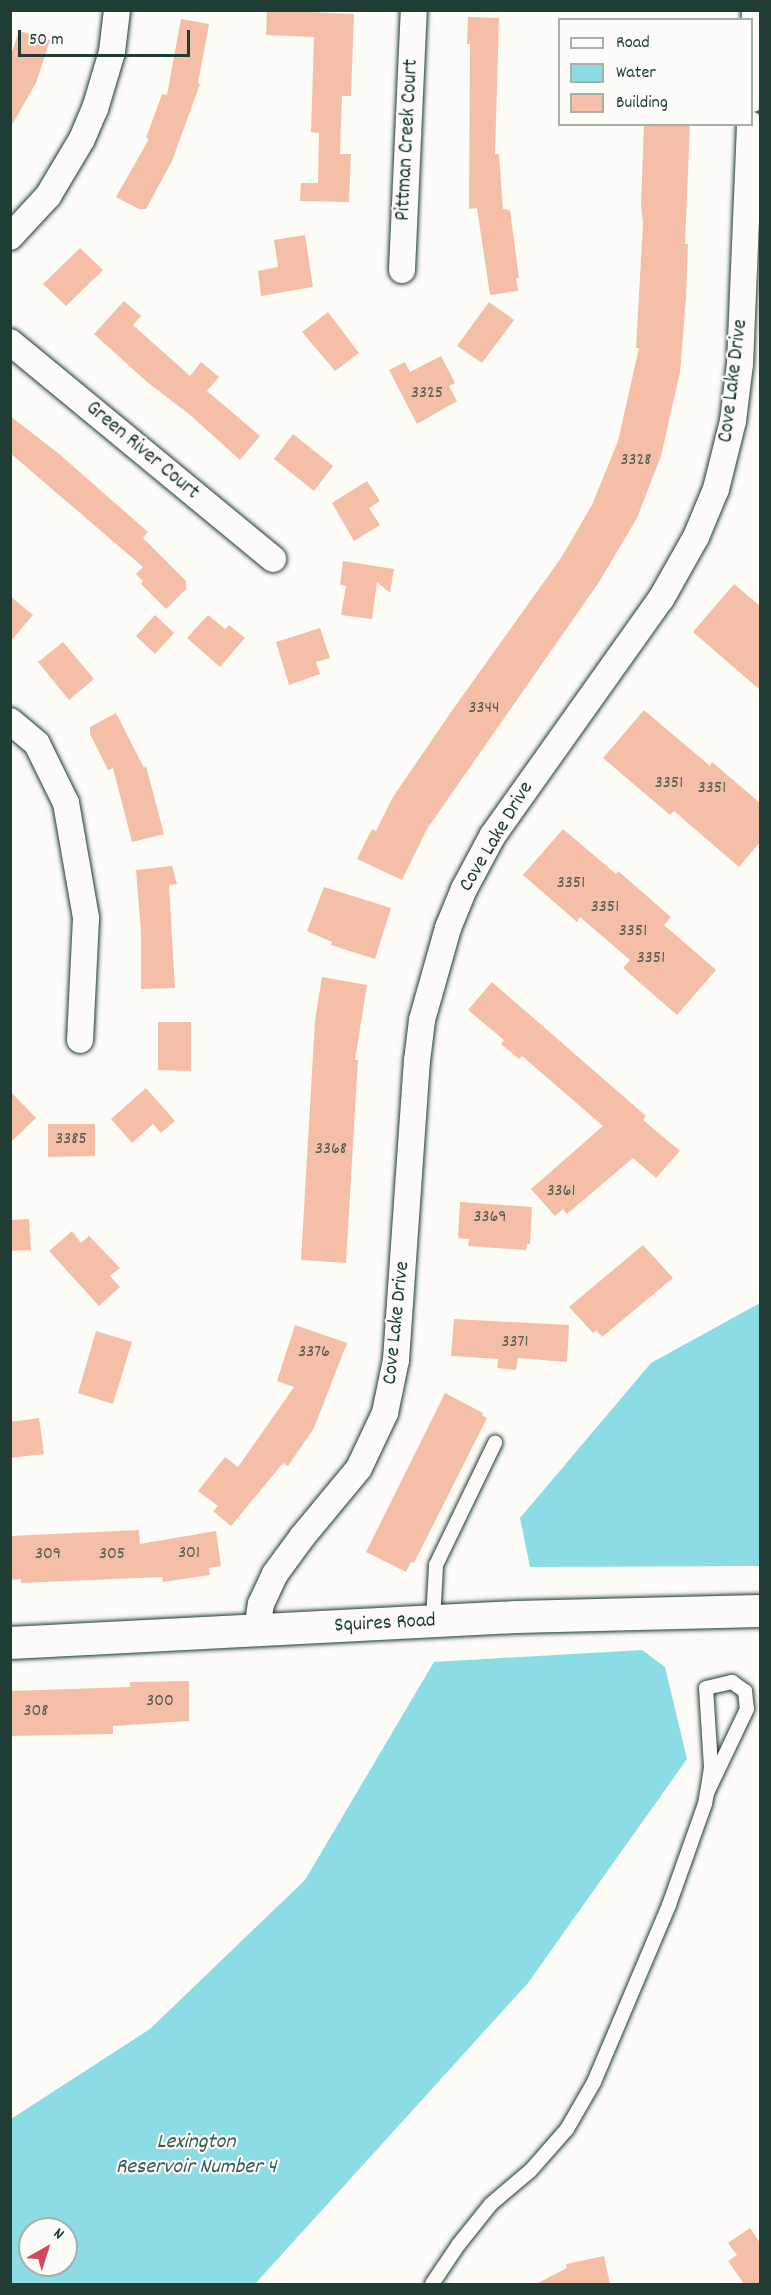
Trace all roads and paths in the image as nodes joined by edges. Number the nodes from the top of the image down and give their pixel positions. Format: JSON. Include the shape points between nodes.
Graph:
{"nodes":[{"id":1,"x":117,"y":10,"type":"edge"},
{"id":2,"x":414,"y":10,"type":"edge"},
{"id":3,"x":755,"y":10,"type":"edge"},
{"id":4,"x":753,"y":69,"type":"edge"},
{"id":5,"x":750,"y":126,"type":"edge"},
{"id":6,"x":10,"y":237,"type":"edge"},
{"id":7,"x":402,"y":270,"type":"dead end"},
{"id":8,"x":10,"y":342,"type":"edge"},
{"id":9,"x":273,"y":560,"type":"dead end"},
{"id":10,"x":10,"y":721,"type":"edge"},
{"id":11,"x":80,"y":1040,"type":"dead end"},
{"id":12,"x":495,"y":1443,"type":"dead end"},
{"id":13,"x":760,"y":1611,"type":"edge"},
{"id":14,"x":433,"y":1621,"type":"junction"},
{"id":15,"x":257,"y":1631,"type":"junction"},
{"id":16,"x":10,"y":1643,"type":"edge"},
{"id":17,"x":707,"y":1793,"type":"junction"},
{"id":18,"x":432,"y":2284,"type":"edge"}],
"edges":[{"from":1,"to":6,"type":"street","via":[[112,52],[82,140],[48,196]]},
{"from":2,"to":7,"type":"street","name":"Pittman Creek Court"},
{"from":3,"to":4,"type":"street"},
{"from":5,"to":15,"type":"street","name":"Cove Lake Drive","via":[[740,364],[733,421],[716,489],[696,537],[661,599],[494,836],[464,889],[448,928],[425,1009],[417,1061],[396,1360],[385,1413],[359,1468],[275,1574],[261,1604]]},
{"from":8,"to":9,"type":"street","name":"Green River Court"},
{"from":10,"to":11,"type":"street","via":[[37,744],[66,803],[86,918]]},
{"from":12,"to":14,"type":"lane","via":[[436,1565]]},
{"from":13,"to":14,"type":"street","name":"Squires Road"},
{"from":14,"to":15,"type":"street","name":"Squires Road"},
{"from":15,"to":16,"type":"street","name":"Squires Road"},
{"from":17,"to":17,"type":"lane","via":[[711,1767],[706,1688],[732,1682],[745,1691],[747,1709]]},
{"from":17,"to":18,"type":"lane","via":[[669,1905],[594,2082],[567,2129],[531,2170],[491,2204]]}]}
